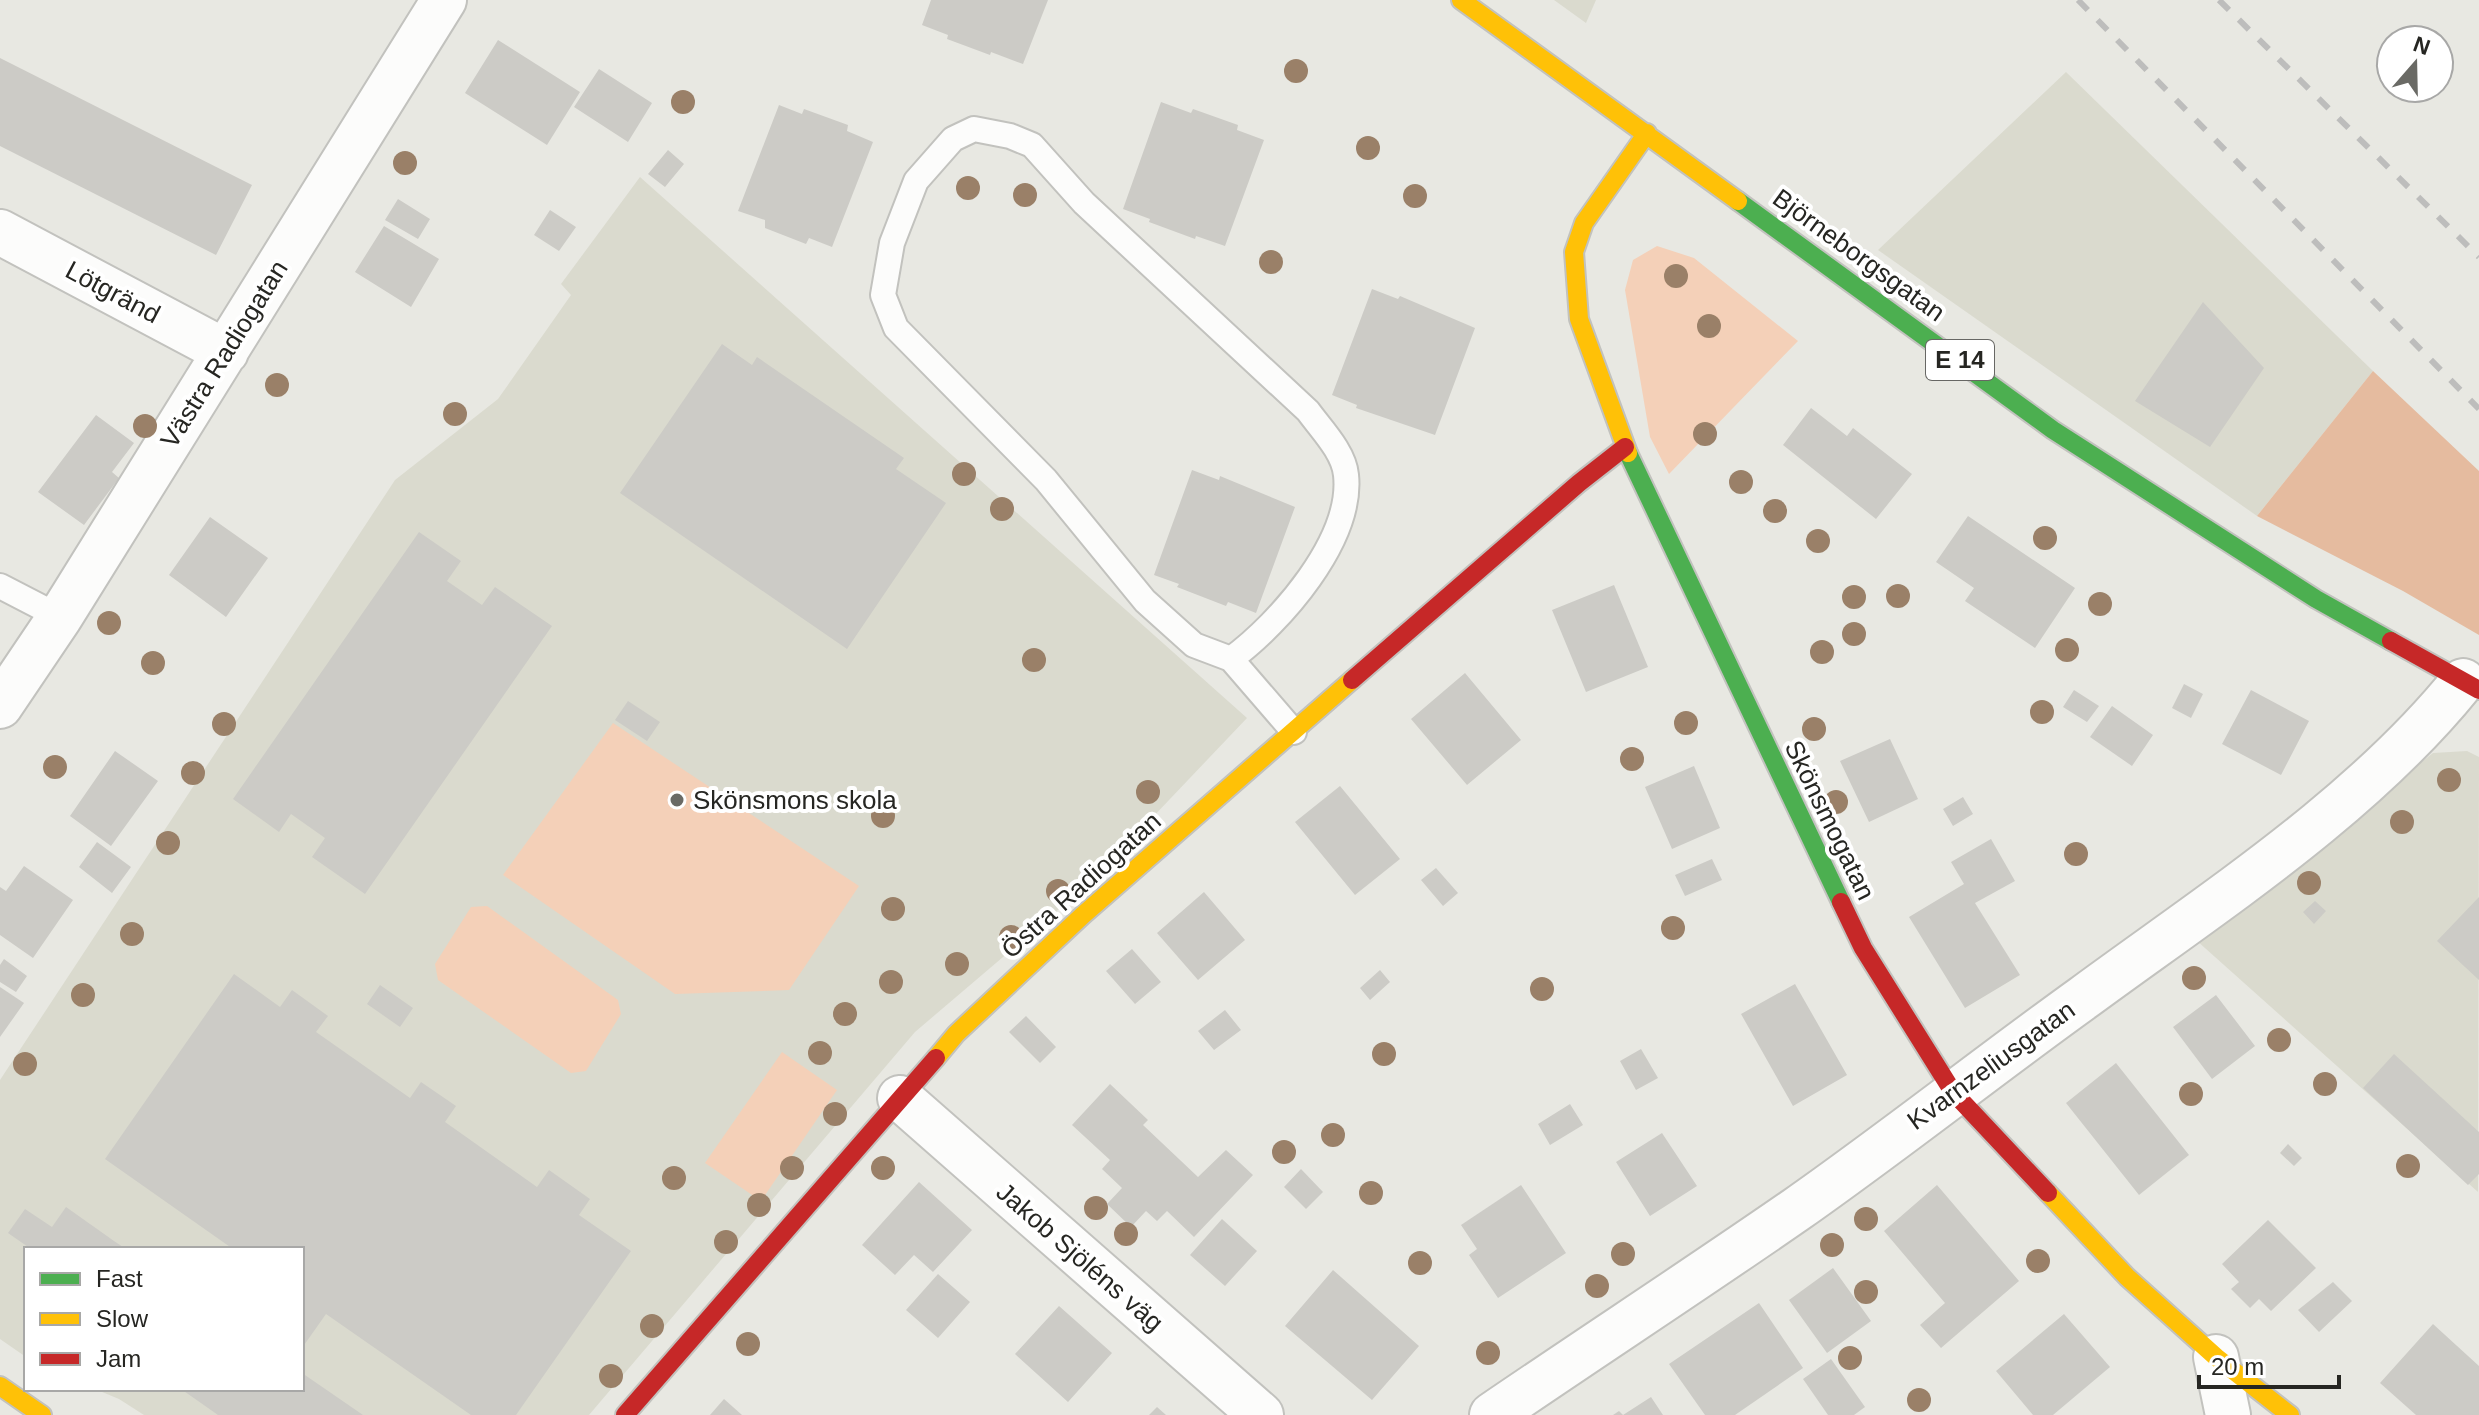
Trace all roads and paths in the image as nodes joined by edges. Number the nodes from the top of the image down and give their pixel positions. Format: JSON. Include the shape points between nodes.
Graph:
{"nodes":[{"id":1,"x":444,"y":0,"type":"edge"},
{"id":2,"x":1461,"y":0,"type":"edge"},
{"id":3,"x":1647,"y":133,"type":"junction"},
{"id":4,"x":0,"y":232,"type":"edge"},
{"id":5,"x":226,"y":352,"type":"junction"},
{"id":6,"x":1625,"y":447,"type":"junction"},
{"id":7,"x":0,"y":586,"type":"edge"},
{"id":8,"x":60,"y":617,"type":"junction"},
{"id":9,"x":1231,"y":659,"type":"junction"},
{"id":10,"x":2471,"y":686,"type":"edge"},
{"id":11,"x":0,"y":706,"type":"edge"},
{"id":12,"x":1294,"y":732,"type":"junction"},
{"id":13,"x":1953,"y":1092,"type":"junction"},
{"id":14,"x":900,"y":1098,"type":"junction"},
{"id":15,"x":2216,"y":1357,"type":"junction"},
{"id":16,"x":0,"y":1386,"type":"edge"},
{"id":17,"x":42,"y":1415,"type":"edge"},
{"id":18,"x":625,"y":1415,"type":"edge"},
{"id":19,"x":1261,"y":1415,"type":"edge"},
{"id":20,"x":1492,"y":1415,"type":"edge"},
{"id":21,"x":2228,"y":1415,"type":"edge"},
{"id":22,"x":2290,"y":1415,"type":"edge"}],
"edges":[{"from":1,"to":5,"type":"street","name":"Västra Radiogatan"},
{"from":2,"to":3,"type":"main road","name":"Björneborgsgatan","number":"E 14"},
{"from":3,"to":6,"type":"main road","name":"Skönsmogatan","via":[[1584,223],[1574,252],[1579,319]]},
{"from":3,"to":10,"type":"main road","name":"Björneborgsgatan","number":"E 14","via":[[2053,430],[2316,599]]},
{"from":4,"to":5,"type":"street","name":"Lötgränd"},
{"from":5,"to":8,"type":"street","name":"Västra Radiogatan"},
{"from":6,"to":12,"type":"main road","name":"Östra Radiogatan"},
{"from":6,"to":13,"type":"main road","name":"Skönsmogatan","via":[[1863,948]]},
{"from":7,"to":8,"type":"lane"},
{"from":8,"to":11,"type":"street","name":"Västra Radiogatan"},
{"from":9,"to":9,"type":"lane","via":[[1194,645],[1145,601],[1046,480],[896,328],[883,295],[892,243],[916,181],[953,139],[974,129],[1032,145],[1084,203],[1308,411],[1334,446],[1346,473],[1343,512],[1329,543],[1276,619]]},
{"from":9,"to":12,"type":"lane"},
{"from":10,"to":13,"type":"street","name":"Kvarnzeliusgatan","via":[[2239,886]]},
{"from":12,"to":14,"type":"main road","name":"Östra Radiogatan","via":[[1083,915],[956,1034]]},
{"from":13,"to":15,"type":"main road","name":"Skönsmogatan","via":[[2127,1277]]},
{"from":13,"to":20,"type":"street","name":"Kvarnzeliusgatan","via":[[1799,1208]]},
{"from":14,"to":18,"type":"main road","name":"Östra Radiogatan"},
{"from":14,"to":19,"type":"street","name":"Jakob Sjöléns väg"},
{"from":15,"to":21,"type":"street"},
{"from":15,"to":22,"type":"main road","name":"Skönsmogatan"},
{"from":16,"to":17,"type":"main road"}]}
